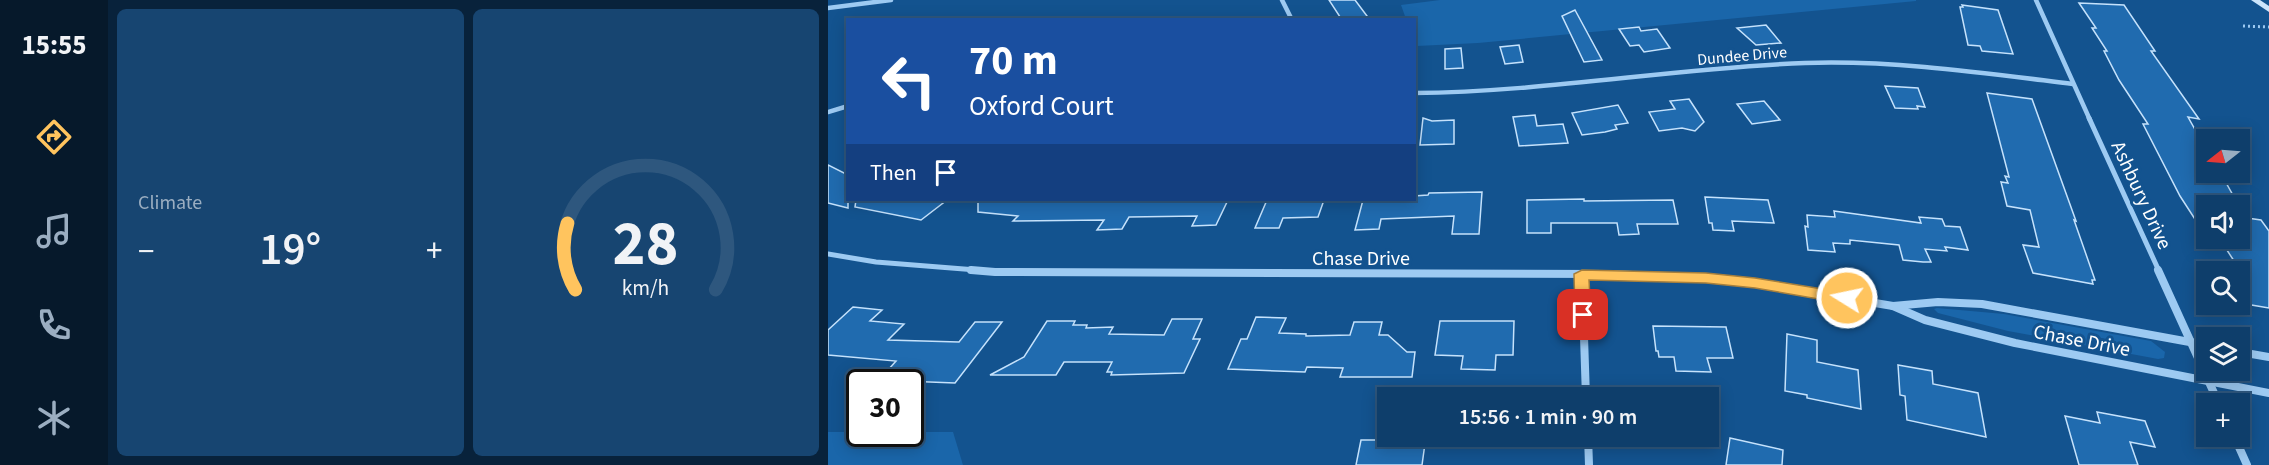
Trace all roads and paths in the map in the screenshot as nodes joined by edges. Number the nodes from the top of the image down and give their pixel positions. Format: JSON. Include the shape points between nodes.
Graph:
{"nodes":[{"id":1,"x":891,"y":0,"type":"edge"},
{"id":2,"x":1282,"y":0,"type":"edge"},
{"id":3,"x":2036,"y":0,"type":"edge"},
{"id":4,"x":2255,"y":0,"type":"edge"},
{"id":5,"x":828,"y":8,"type":"edge"},
{"id":6,"x":2269,"y":10,"type":"edge"},
{"id":7,"x":1291,"y":18,"type":"edge"},
{"id":8,"x":2243,"y":26,"type":"dead end"},
{"id":9,"x":2269,"y":27,"type":"edge"},
{"id":10,"x":2073,"y":84,"type":"junction"},
{"id":11,"x":1416,"y":93,"type":"edge"},
{"id":12,"x":846,"y":107,"type":"edge"},
{"id":13,"x":828,"y":112,"type":"edge"},
{"id":14,"x":828,"y":254,"type":"edge"},
{"id":15,"x":1582,"y":274,"type":"junction"},
{"id":16,"x":1893,"y":306,"type":"junction"},
{"id":17,"x":2191,"y":342,"type":"junction"},
{"id":18,"x":2196,"y":343,"type":"edge"},
{"id":19,"x":2250,"y":354,"type":"edge"},
{"id":20,"x":2269,"y":357,"type":"edge"},
{"id":21,"x":2209,"y":382,"type":"junction"},
{"id":22,"x":1586,"y":387,"type":"edge"},
{"id":23,"x":2214,"y":393,"type":"edge"},
{"id":24,"x":2269,"y":393,"type":"edge"},
{"id":25,"x":1588,"y":447,"type":"edge"},
{"id":26,"x":2239,"y":447,"type":"edge"},
{"id":27,"x":1589,"y":465,"type":"edge"},
{"id":28,"x":2247,"y":465,"type":"edge"}],
"edges":[{"from":1,"to":5,"type":"street"},
{"from":2,"to":7,"type":"street"},
{"from":3,"to":10,"type":"street","name":"Ashbury Drive"},
{"from":4,"to":6,"type":"main road"},
{"from":8,"to":9,"type":"path"},
{"from":10,"to":11,"type":"street","name":"Dundee Drive","via":[[1851,62],[1779,65],[1543,89]]},
{"from":10,"to":17,"type":"street","name":"Ashbury Drive"},
{"from":12,"to":13,"type":"street"},
{"from":14,"to":15,"type":"street","name":"Chase Drive","via":[[1006,273]]},
{"from":15,"to":16,"type":"street","name":"Chase Drive","via":[[1755,283]]},
{"from":15,"to":22,"type":"street"},
{"from":16,"to":17,"type":"street","name":"Chase Drive","via":[[1947,301],[2009,308]]},
{"from":16,"to":21,"type":"street","name":"Chase Drive","via":[[1924,320],[2015,343]]},
{"from":17,"to":18,"type":"street","name":"Chase Drive"},
{"from":17,"to":21,"type":"street","name":"Ashbury Drive"},
{"from":19,"to":20,"type":"street"},
{"from":21,"to":23,"type":"street","name":"Ashbury Drive"},
{"from":21,"to":24,"type":"street","name":"Chase Drive"},
{"from":25,"to":27,"type":"street"},
{"from":26,"to":28,"type":"street"}]}
